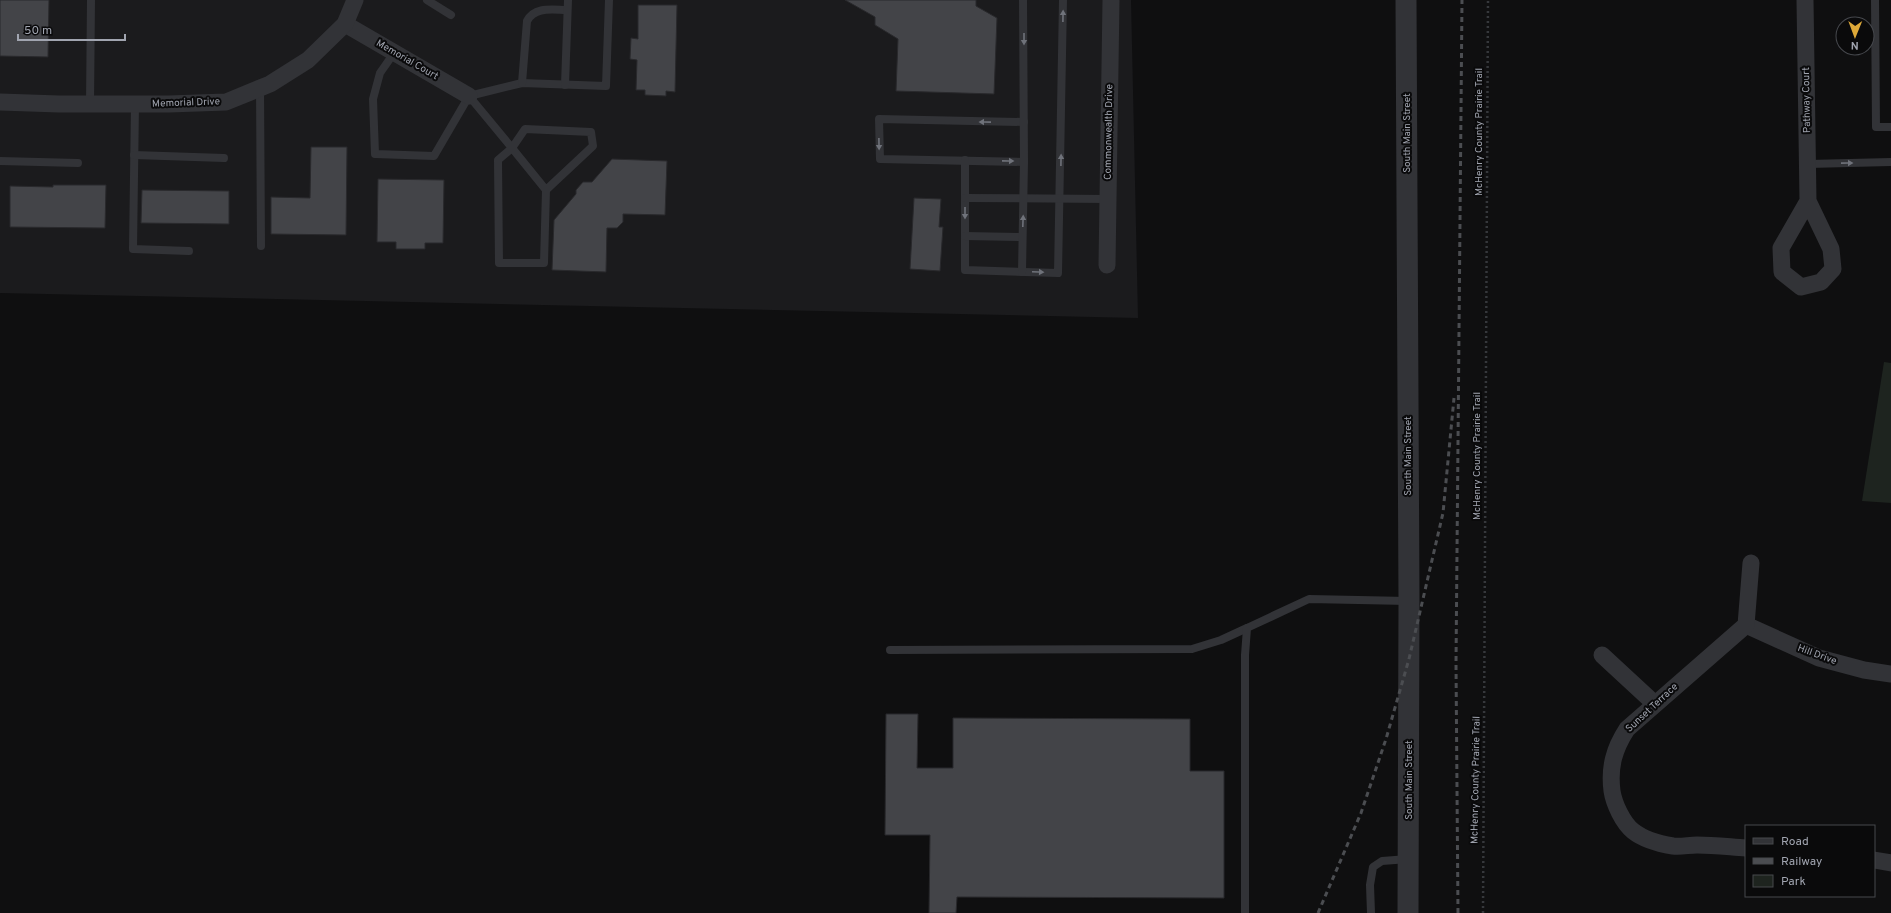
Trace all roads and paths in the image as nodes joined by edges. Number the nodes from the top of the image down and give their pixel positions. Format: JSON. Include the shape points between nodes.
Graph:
{"nodes":[{"id":1,"x":91,"y":0,"type":"edge"},
{"id":2,"x":355,"y":0,"type":"edge"},
{"id":3,"x":427,"y":0,"type":"edge"},
{"id":4,"x":568,"y":0,"type":"edge"},
{"id":5,"x":609,"y":0,"type":"edge"},
{"id":6,"x":1023,"y":0,"type":"edge"},
{"id":7,"x":1063,"y":0,"type":"edge"},
{"id":8,"x":1111,"y":0,"type":"edge"},
{"id":9,"x":1406,"y":0,"type":"edge"},
{"id":10,"x":1488,"y":0,"type":"edge"},
{"id":11,"x":1805,"y":0,"type":"edge"},
{"id":12,"x":1875,"y":0,"type":"edge"},
{"id":13,"x":567,"y":10,"type":"junction"},
{"id":14,"x":451,"y":15,"type":"dead end"},
{"id":15,"x":345,"y":24,"type":"junction"},
{"id":16,"x":394,"y":53,"type":"junction"},
{"id":17,"x":522,"y":83,"type":"junction"},
{"id":18,"x":565,"y":85,"type":"junction"},
{"id":19,"x":260,"y":88,"type":"junction"},
{"id":20,"x":469,"y":96,"type":"junction"},
{"id":21,"x":0,"y":102,"type":"edge"},
{"id":22,"x":90,"y":104,"type":"junction"},
{"id":23,"x":135,"y":104,"type":"junction"},
{"id":24,"x":1024,"y":122,"type":"junction"},
{"id":25,"x":1891,"y":127,"type":"edge"},
{"id":26,"x":512,"y":148,"type":"junction"},
{"id":27,"x":134,"y":155,"type":"junction"},
{"id":28,"x":224,"y":158,"type":"dead end"},
{"id":29,"x":965,"y":160,"type":"junction"},
{"id":30,"x":0,"y":161,"type":"edge"},
{"id":31,"x":1024,"y":162,"type":"junction"},
{"id":32,"x":1891,"y":162,"type":"edge"},
{"id":33,"x":78,"y":163,"type":"dead end"},
{"id":34,"x":1808,"y":164,"type":"junction"},
{"id":35,"x":546,"y":190,"type":"junction"},
{"id":36,"x":965,"y":198,"type":"junction"},
{"id":37,"x":1023,"y":199,"type":"junction"},
{"id":38,"x":1060,"y":199,"type":"junction"},
{"id":39,"x":1108,"y":199,"type":"junction"},
{"id":40,"x":1808,"y":201,"type":"junction"},
{"id":41,"x":965,"y":236,"type":"junction"},
{"id":42,"x":1022,"y":237,"type":"junction"},
{"id":43,"x":261,"y":246,"type":"dead end"},
{"id":44,"x":189,"y":251,"type":"dead end"},
{"id":45,"x":1107,"y":265,"type":"dead end"},
{"id":46,"x":1022,"y":272,"type":"junction"},
{"id":47,"x":1751,"y":563,"type":"dead end"},
{"id":48,"x":1409,"y":601,"type":"junction"},
{"id":49,"x":1746,"y":625,"type":"junction"},
{"id":50,"x":1247,"y":628,"type":"junction"},
{"id":51,"x":890,"y":650,"type":"dead end"},
{"id":52,"x":1602,"y":655,"type":"dead end"},
{"id":53,"x":1891,"y":674,"type":"edge"},
{"id":54,"x":1655,"y":704,"type":"junction"},
{"id":55,"x":1745,"y":848,"type":"edge"},
{"id":56,"x":1408,"y":859,"type":"junction"},
{"id":57,"x":1875,"y":860,"type":"edge"},
{"id":58,"x":1891,"y":863,"type":"edge"},
{"id":59,"x":1245,"y":913,"type":"edge"},
{"id":60,"x":1371,"y":913,"type":"edge"},
{"id":61,"x":1408,"y":913,"type":"edge"},
{"id":62,"x":1483,"y":913,"type":"edge"}],
"edges":[{"from":1,"to":22,"type":"lane"},
{"from":2,"to":15,"type":"street","name":"Memorial Drive"},
{"from":3,"to":14,"type":"lane"},
{"from":4,"to":13,"type":"lane"},
{"from":5,"to":18,"type":"lane","via":[[606,86]]},
{"from":6,"to":24,"type":"lane","one_way":true},
{"from":38,"to":7,"type":"lane","one_way":true},
{"from":8,"to":39,"type":"street","name":"Commonwealth Drive"},
{"from":9,"to":48,"type":"street","name":"South Main Street"},
{"from":10,"to":62,"type":"path","name":"McHenry County Prairie Trail"},
{"from":11,"to":34,"type":"street","name":"Pathway Court"},
{"from":12,"to":25,"type":"lane","via":[[1876,127]]},
{"from":13,"to":17,"type":"lane","via":[[537,10],[527,20]]},
{"from":13,"to":18,"type":"lane"},
{"from":15,"to":16,"type":"street","name":"Memorial Court"},
{"from":15,"to":19,"type":"street","name":"Memorial Drive","via":[[308,60]]},
{"from":16,"to":20,"type":"street","name":"Memorial Court"},
{"from":16,"to":20,"type":"lane","via":[[380,73],[373,99],[375,154],[434,156]]},
{"from":17,"to":18,"type":"lane"},
{"from":17,"to":20,"type":"lane"},
{"from":19,"to":23,"type":"street","name":"Memorial Drive","via":[[226,102]]},
{"from":19,"to":43,"type":"lane"},
{"from":20,"to":26,"type":"lane"},
{"from":21,"to":22,"type":"street","name":"Memorial Drive"},
{"from":22,"to":23,"type":"street","name":"Memorial Drive"},
{"from":23,"to":27,"type":"lane"},
{"from":24,"to":29,"type":"lane","one_way":true,"via":[[879,120],[880,159]]},
{"from":24,"to":31,"type":"lane"},
{"from":26,"to":35,"type":"lane"},
{"from":26,"to":35,"type":"lane","via":[[525,129],[591,132],[593,146]]},
{"from":26,"to":35,"type":"lane","via":[[498,160],[499,263],[544,263]]},
{"from":27,"to":28,"type":"lane"},
{"from":27,"to":44,"type":"lane","via":[[133,249]]},
{"from":29,"to":31,"type":"lane","one_way":true},
{"from":29,"to":36,"type":"lane"},
{"from":30,"to":33,"type":"lane"},
{"from":31,"to":37,"type":"lane"},
{"from":34,"to":32,"type":"lane","one_way":true},
{"from":34,"to":40,"type":"street","name":"Pathway Court"},
{"from":36,"to":37,"type":"lane"},
{"from":36,"to":41,"type":"lane","one_way":true},
{"from":37,"to":38,"type":"lane"},
{"from":42,"to":37,"type":"lane","one_way":true},
{"from":38,"to":39,"type":"lane"},
{"from":46,"to":38,"type":"lane","one_way":true,"via":[[1058,273]]},
{"from":39,"to":45,"type":"street","name":"Commonwealth Drive"},
{"from":40,"to":40,"type":"street","name":"Pathway Court","via":[[1781,248],[1782,272],[1801,287],[1821,282],[1833,269],[1831,249]]},
{"from":41,"to":42,"type":"lane"},
{"from":41,"to":46,"type":"lane","via":[[965,270]]},
{"from":42,"to":46,"type":"lane"},
{"from":47,"to":49,"type":"street"},
{"from":48,"to":50,"type":"lane","via":[[1309,599]]},
{"from":48,"to":56,"type":"street","name":"South Main Street"},
{"from":49,"to":53,"type":"street","name":"Hill Drive","via":[[1819,658]]},
{"from":49,"to":54,"type":"street","name":"Sunset Terrace"},
{"from":50,"to":51,"type":"lane","via":[[1192,649]]},
{"from":50,"to":59,"type":"lane"},
{"from":52,"to":54,"type":"street"},
{"from":54,"to":55,"type":"street","name":"Sunset Terrace","via":[[1627,729],[1612,758],[1610,775],[1613,797],[1622,817],[1633,831],[1650,840],[1674,846]]},
{"from":56,"to":60,"type":"lane","via":[[1382,861],[1373,867],[1370,885]]},
{"from":56,"to":61,"type":"street","name":"South Main Street"},
{"from":57,"to":58,"type":"street"}]}
